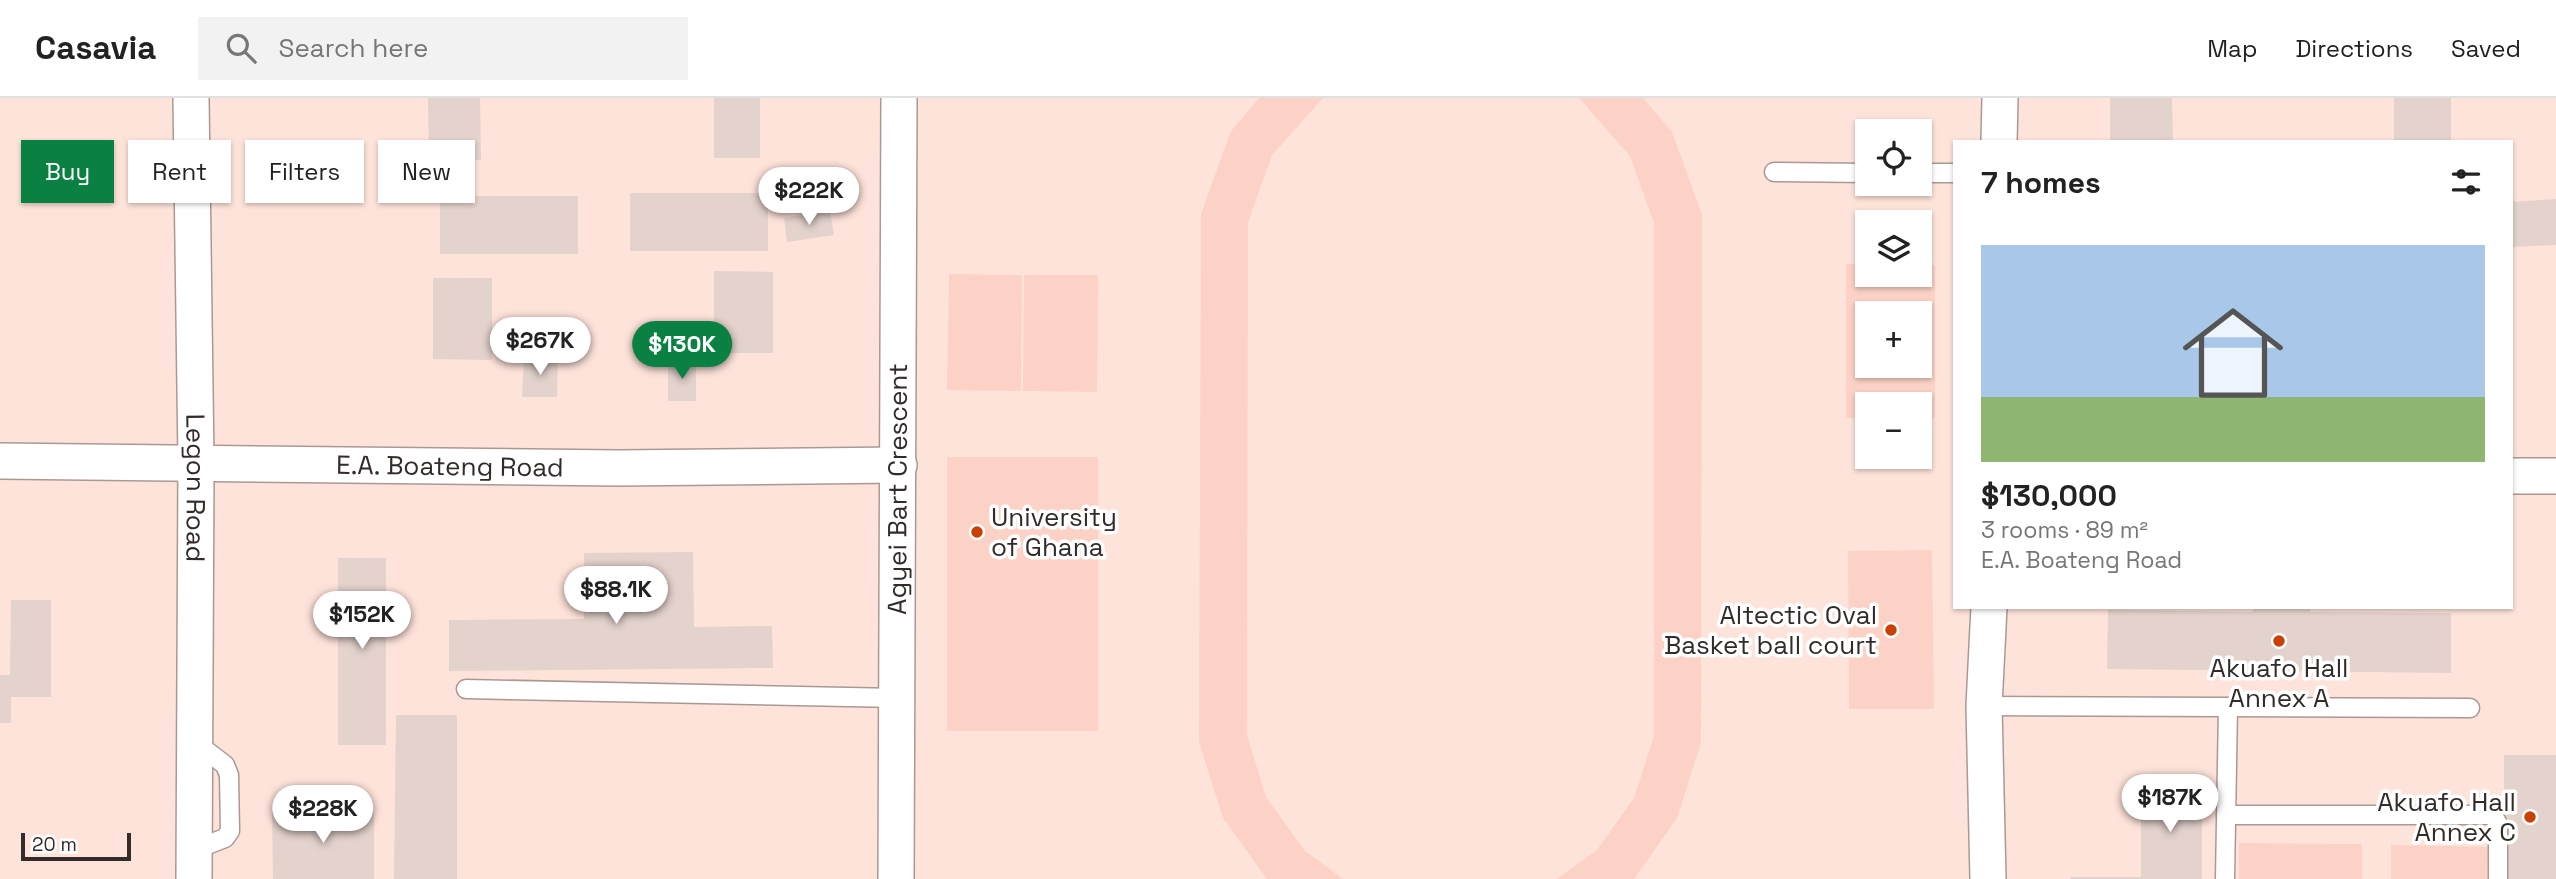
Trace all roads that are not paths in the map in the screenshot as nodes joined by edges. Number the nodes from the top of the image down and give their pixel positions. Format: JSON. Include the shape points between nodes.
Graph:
{"nodes":[{"id":1,"x":191,"y":98,"type":"edge"},
{"id":2,"x":899,"y":98,"type":"edge"},
{"id":3,"x":2000,"y":98,"type":"edge"},
{"id":4,"x":1999,"y":140,"type":"edge"},
{"id":5,"x":1774,"y":172,"type":"dead end"},
{"id":6,"x":1855,"y":173,"type":"edge"},
{"id":7,"x":1932,"y":173,"type":"edge"},
{"id":8,"x":1953,"y":173,"type":"edge"},
{"id":9,"x":0,"y":461,"type":"edge"},
{"id":10,"x":196,"y":462,"type":"junction"},
{"id":11,"x":899,"y":464,"type":"junction"},
{"id":12,"x":2513,"y":475,"type":"edge"},
{"id":13,"x":2556,"y":475,"type":"edge"},
{"id":14,"x":1989,"y":609,"type":"edge"},
{"id":15,"x":466,"y":689,"type":"dead end"},
{"id":16,"x":897,"y":698,"type":"junction"},
{"id":17,"x":1984,"y":706,"type":"junction"},
{"id":18,"x":2228,"y":707,"type":"junction"},
{"id":19,"x":2470,"y":708,"type":"dead end"},
{"id":20,"x":2226,"y":815,"type":"junction"},
{"id":21,"x":194,"y":864,"type":"edge"},
{"id":22,"x":896,"y":879,"type":"edge"},
{"id":23,"x":1988,"y":879,"type":"edge"},
{"id":24,"x":2225,"y":879,"type":"edge"},
{"id":25,"x":2498,"y":879,"type":"edge"}],
"edges":[{"from":1,"to":10,"type":"street","name":"Legon Road"},
{"from":2,"to":11,"type":"street","name":"Agyei Bart Crescent"},
{"from":3,"to":4,"type":"street"},
{"from":5,"to":6,"type":"lane"},
{"from":7,"to":8,"type":"lane"},
{"from":9,"to":10,"type":"street","name":"E.A. Boateng Road"},
{"from":10,"to":11,"type":"street","name":"E.A. Boateng Road","via":[[618,468]]},
{"from":10,"to":21,"type":"street","name":"Legon Road"},
{"from":11,"to":16,"type":"street","name":"Agyei Bart Crescent"},
{"from":12,"to":13,"type":"street"},
{"from":14,"to":17,"type":"street"},
{"from":15,"to":16,"type":"lane"},
{"from":16,"to":22,"type":"street","name":"Agyei Bart Crescent"},
{"from":17,"to":18,"type":"lane"},
{"from":17,"to":23,"type":"street"},
{"from":18,"to":19,"type":"lane"},
{"from":18,"to":20,"type":"lane"},
{"from":20,"to":24,"type":"lane"},
{"from":20,"to":25,"type":"lane","via":[[2488,815],[2498,824]]}]}
